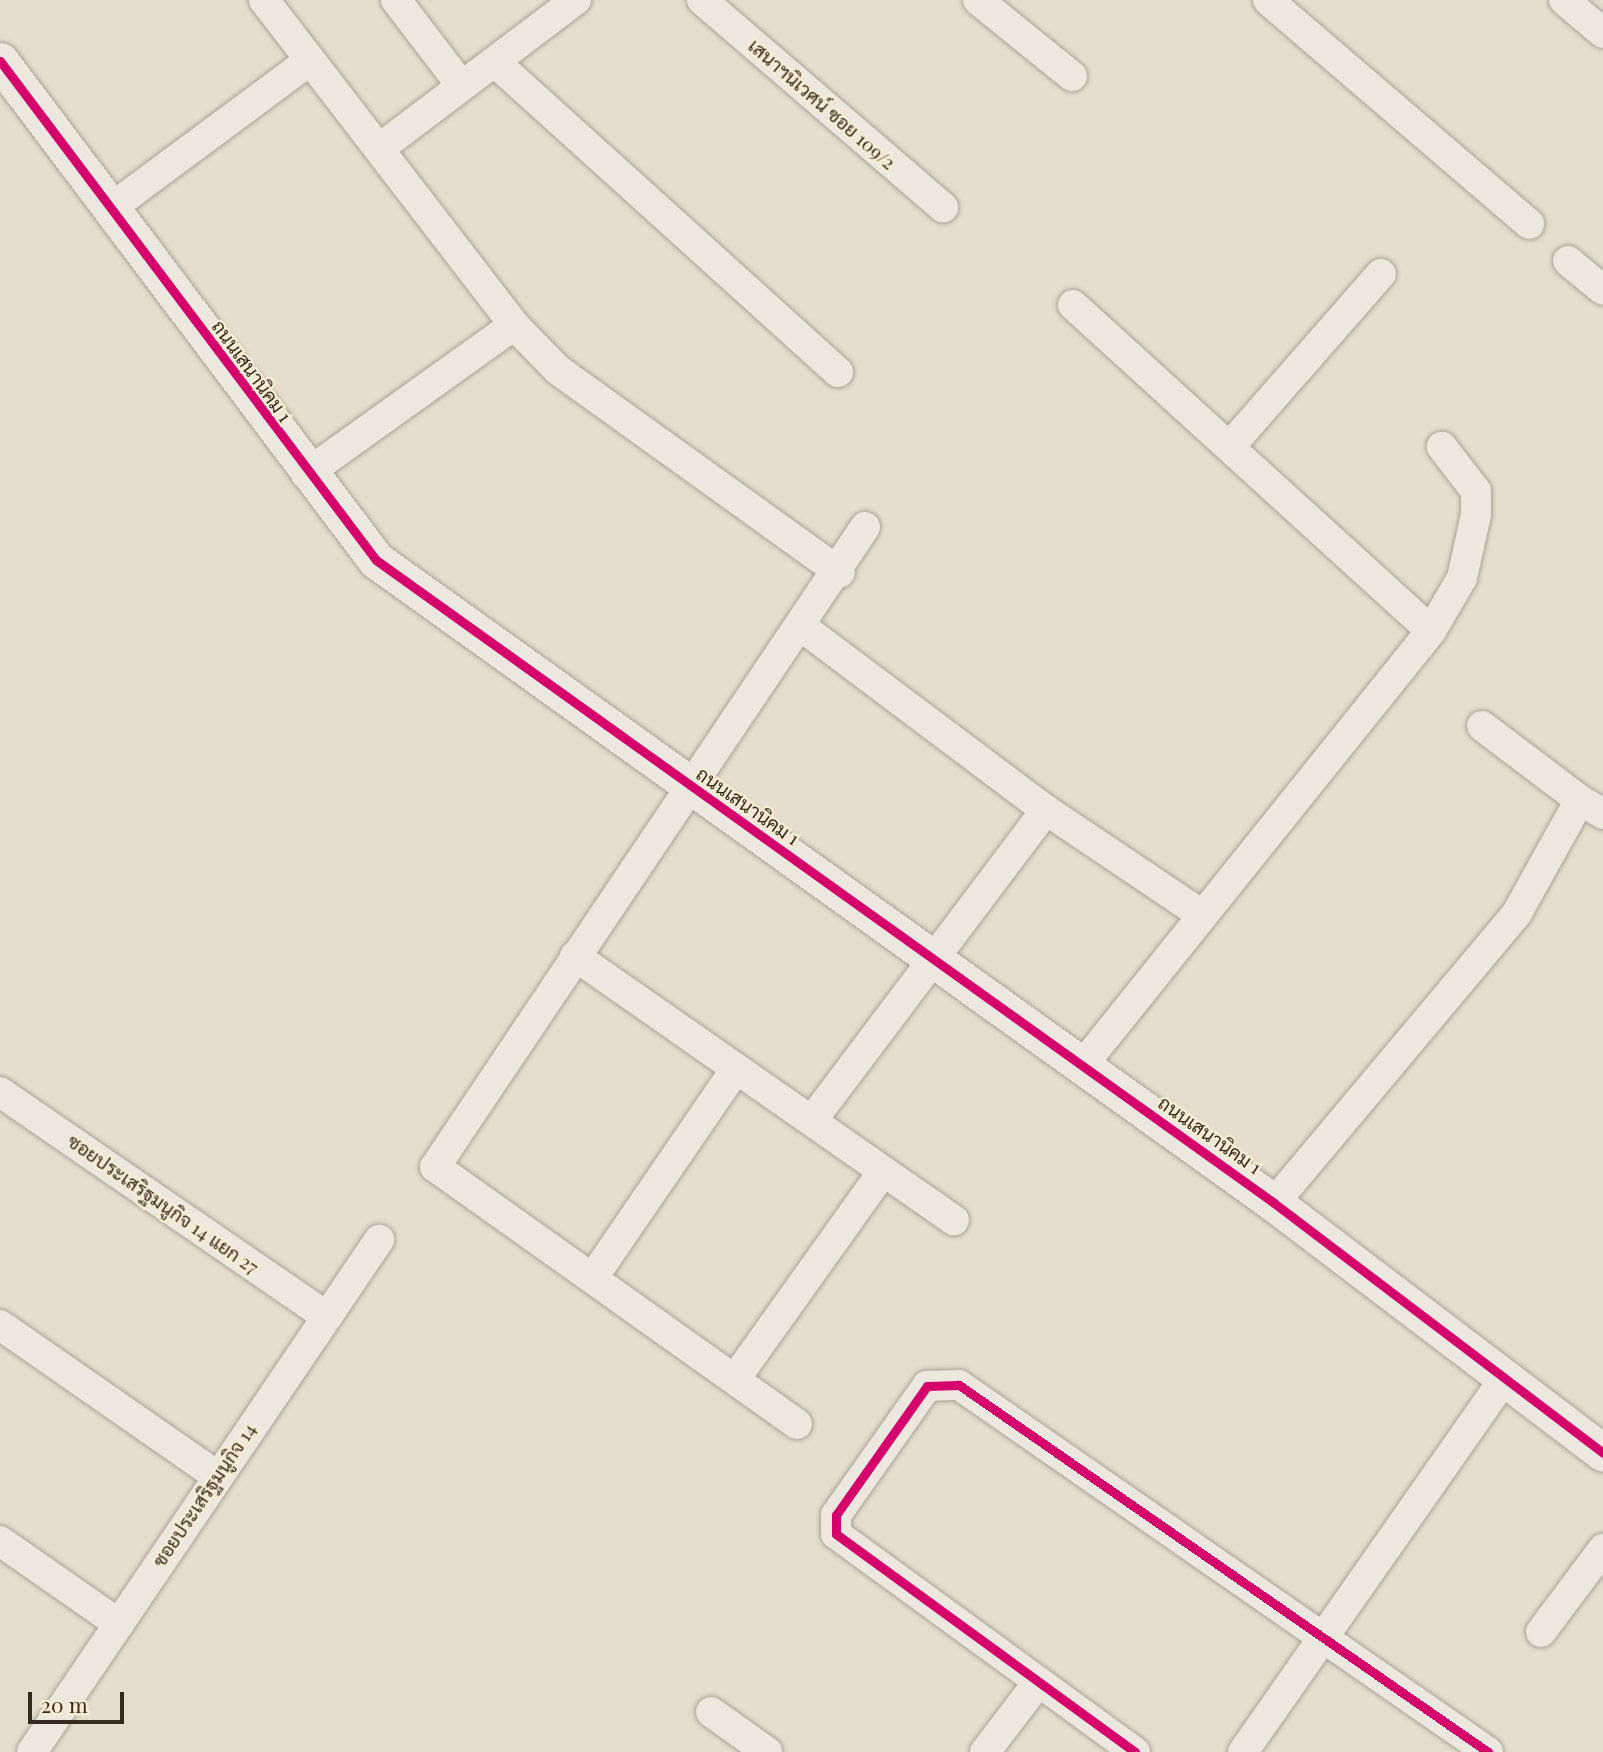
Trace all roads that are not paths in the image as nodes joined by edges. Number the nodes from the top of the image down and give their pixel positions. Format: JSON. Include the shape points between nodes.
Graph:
{"nodes":[{"id":1,"x":264,"y":0,"type":"edge"},
{"id":2,"x":396,"y":0,"type":"edge"},
{"id":3,"x":576,"y":0,"type":"edge"},
{"id":4,"x":702,"y":0,"type":"edge"},
{"id":5,"x":978,"y":0,"type":"edge"},
{"id":6,"x":1268,"y":0,"type":"edge"},
{"id":7,"x":1564,"y":0,"type":"edge"},
{"id":8,"x":1603,"y":33,"type":"edge"},
{"id":9,"x":310,"y":60,"type":"junction"},
{"id":10,"x":0,"y":61,"type":"edge"},
{"id":11,"x":496,"y":63,"type":"junction"},
{"id":12,"x":1072,"y":76,"type":"dead end"},
{"id":13,"x":461,"y":85,"type":"junction"},
{"id":14,"x":380,"y":148,"type":"junction"},
{"id":15,"x":943,"y":207,"type":"dead end"},
{"id":16,"x":111,"y":208,"type":"junction"},
{"id":17,"x":1529,"y":224,"type":"dead end"},
{"id":18,"x":1568,"y":261,"type":"dead end"},
{"id":19,"x":1381,"y":274,"type":"dead end"},
{"id":20,"x":1603,"y":290,"type":"edge"},
{"id":21,"x":1073,"y":306,"type":"dead end"},
{"id":22,"x":514,"y":325,"type":"junction"},
{"id":23,"x":838,"y":372,"type":"dead end"},
{"id":24,"x":1232,"y":444,"type":"junction"},
{"id":25,"x":1442,"y":447,"type":"dead end"},
{"id":26,"x":306,"y":474,"type":"junction"},
{"id":27,"x":865,"y":527,"type":"dead end"},
{"id":28,"x":840,"y":573,"type":"junction"},
{"id":29,"x":803,"y":627,"type":"junction"},
{"id":30,"x":1431,"y":631,"type":"junction"},
{"id":31,"x":1482,"y":726,"type":"dead end"},
{"id":32,"x":692,"y":788,"type":"junction"},
{"id":33,"x":1592,"y":807,"type":"edge"},
{"id":34,"x":1046,"y":810,"type":"junction"},
{"id":35,"x":1202,"y":915,"type":"junction"},
{"id":36,"x":575,"y":956,"type":"junction"},
{"id":37,"x":933,"y":959,"type":"junction"},
{"id":38,"x":1082,"y":1066,"type":"junction"},
{"id":39,"x":735,"y":1070,"type":"junction"},
{"id":40,"x":0,"y":1092,"type":"edge"},
{"id":41,"x":813,"y":1119,"type":"junction"},
{"id":42,"x":881,"y":1174,"type":"junction"},
{"id":43,"x":1274,"y":1203,"type":"junction"},
{"id":44,"x":954,"y":1220,"type":"dead end"},
{"id":45,"x":379,"y":1240,"type":"dead end"},
{"id":46,"x":594,"y":1276,"type":"junction"},
{"id":47,"x":327,"y":1317,"type":"junction"},
{"id":48,"x":0,"y":1325,"type":"edge"},
{"id":49,"x":1505,"y":1378,"type":"junction"},
{"id":50,"x":735,"y":1380,"type":"junction"},
{"id":51,"x":797,"y":1424,"type":"dead end"},
{"id":52,"x":1603,"y":1452,"type":"edge"},
{"id":53,"x":216,"y":1475,"type":"junction"},
{"id":54,"x":0,"y":1541,"type":"edge"},
{"id":55,"x":1603,"y":1549,"type":"edge"},
{"id":56,"x":119,"y":1624,"type":"junction"},
{"id":57,"x":1541,"y":1632,"type":"dead end"},
{"id":58,"x":1321,"y":1634,"type":"junction"},
{"id":59,"x":1037,"y":1684,"type":"junction"},
{"id":60,"x":711,"y":1712,"type":"dead end"},
{"id":61,"x":32,"y":1752,"type":"edge"},
{"id":62,"x":767,"y":1752,"type":"edge"},
{"id":63,"x":985,"y":1752,"type":"edge"},
{"id":64,"x":1135,"y":1752,"type":"edge"},
{"id":65,"x":1243,"y":1752,"type":"edge"},
{"id":66,"x":1488,"y":1752,"type":"edge"}],
"edges":[{"from":1,"to":9,"type":"street"},
{"from":2,"to":13,"type":"street"},
{"from":3,"to":11,"type":"street"},
{"from":4,"to":15,"type":"street","name":"เสนาฯนิเวศน์ ซอย 109/2"},
{"from":5,"to":12,"type":"street"},
{"from":6,"to":17,"type":"street"},
{"from":7,"to":8,"type":"street"},
{"from":9,"to":14,"type":"street"},
{"from":9,"to":16,"type":"street"},
{"from":10,"to":16,"type":"street","name":"ถนนเสนานิคม 1"},
{"from":11,"to":13,"type":"street"},
{"from":11,"to":23,"type":"street"},
{"from":13,"to":14,"type":"street"},
{"from":14,"to":22,"type":"street"},
{"from":16,"to":26,"type":"street","name":"ถนนเสนานิคม 1"},
{"from":18,"to":20,"type":"street"},
{"from":19,"to":24,"type":"street"},
{"from":21,"to":24,"type":"street"},
{"from":22,"to":26,"type":"street"},
{"from":22,"to":28,"type":"street","via":[[601,405]]},
{"from":24,"to":30,"type":"street"},
{"from":25,"to":30,"type":"street","via":[[1476,491],[1476,515],[1462,578]]},
{"from":26,"to":32,"type":"street","name":"ถนนเสนานิคม 1","via":[[376,561]]},
{"from":27,"to":28,"type":"street"},
{"from":28,"to":29,"type":"street"},
{"from":29,"to":32,"type":"street"},
{"from":29,"to":34,"type":"street"},
{"from":30,"to":35,"type":"street"},
{"from":31,"to":33,"type":"street"},
{"from":32,"to":36,"type":"street"},
{"from":32,"to":37,"type":"street","name":"ถนนเสนานิคม 1"},
{"from":33,"to":43,"type":"street","via":[[1517,913]]},
{"from":34,"to":35,"type":"street"},
{"from":34,"to":37,"type":"street"},
{"from":35,"to":38,"type":"street"},
{"from":36,"to":39,"type":"street"},
{"from":36,"to":46,"type":"street","via":[[435,1167]]},
{"from":37,"to":38,"type":"street","name":"ถนนเสนานิคม 1"},
{"from":37,"to":41,"type":"street"},
{"from":38,"to":43,"type":"street","name":"ถนนเสนานิคม 1"},
{"from":39,"to":41,"type":"street"},
{"from":39,"to":46,"type":"street"},
{"from":40,"to":47,"type":"street","name":"ซอยประเสริฐมนูกิจ 14 แยก 27"},
{"from":41,"to":42,"type":"street"},
{"from":42,"to":44,"type":"street"},
{"from":42,"to":50,"type":"street"},
{"from":43,"to":49,"type":"street","name":"ถนนเสนานิคม 1"},
{"from":45,"to":47,"type":"street","name":"ซอยประเสริฐมนูกิจ 14"},
{"from":46,"to":50,"type":"street"},
{"from":47,"to":53,"type":"street","name":"ซอยประเสริฐมนูกิจ 14"},
{"from":48,"to":53,"type":"street"},
{"from":49,"to":52,"type":"street","name":"ถนนเสนานิคม 1"},
{"from":49,"to":58,"type":"street"},
{"from":50,"to":51,"type":"street"},
{"from":53,"to":56,"type":"street","name":"ซอยประเสริฐมนูกิจ 14"},
{"from":54,"to":56,"type":"street"},
{"from":55,"to":57,"type":"street"},
{"from":56,"to":61,"type":"street","name":"ซอยประเสริฐมนูกิจ 14"},
{"from":58,"to":59,"type":"street","via":[[959,1385],[926,1386],[836,1515],[836,1534]]},
{"from":58,"to":65,"type":"street"},
{"from":58,"to":66,"type":"street"},
{"from":59,"to":63,"type":"street"},
{"from":59,"to":64,"type":"street"},
{"from":60,"to":62,"type":"street"}]}
